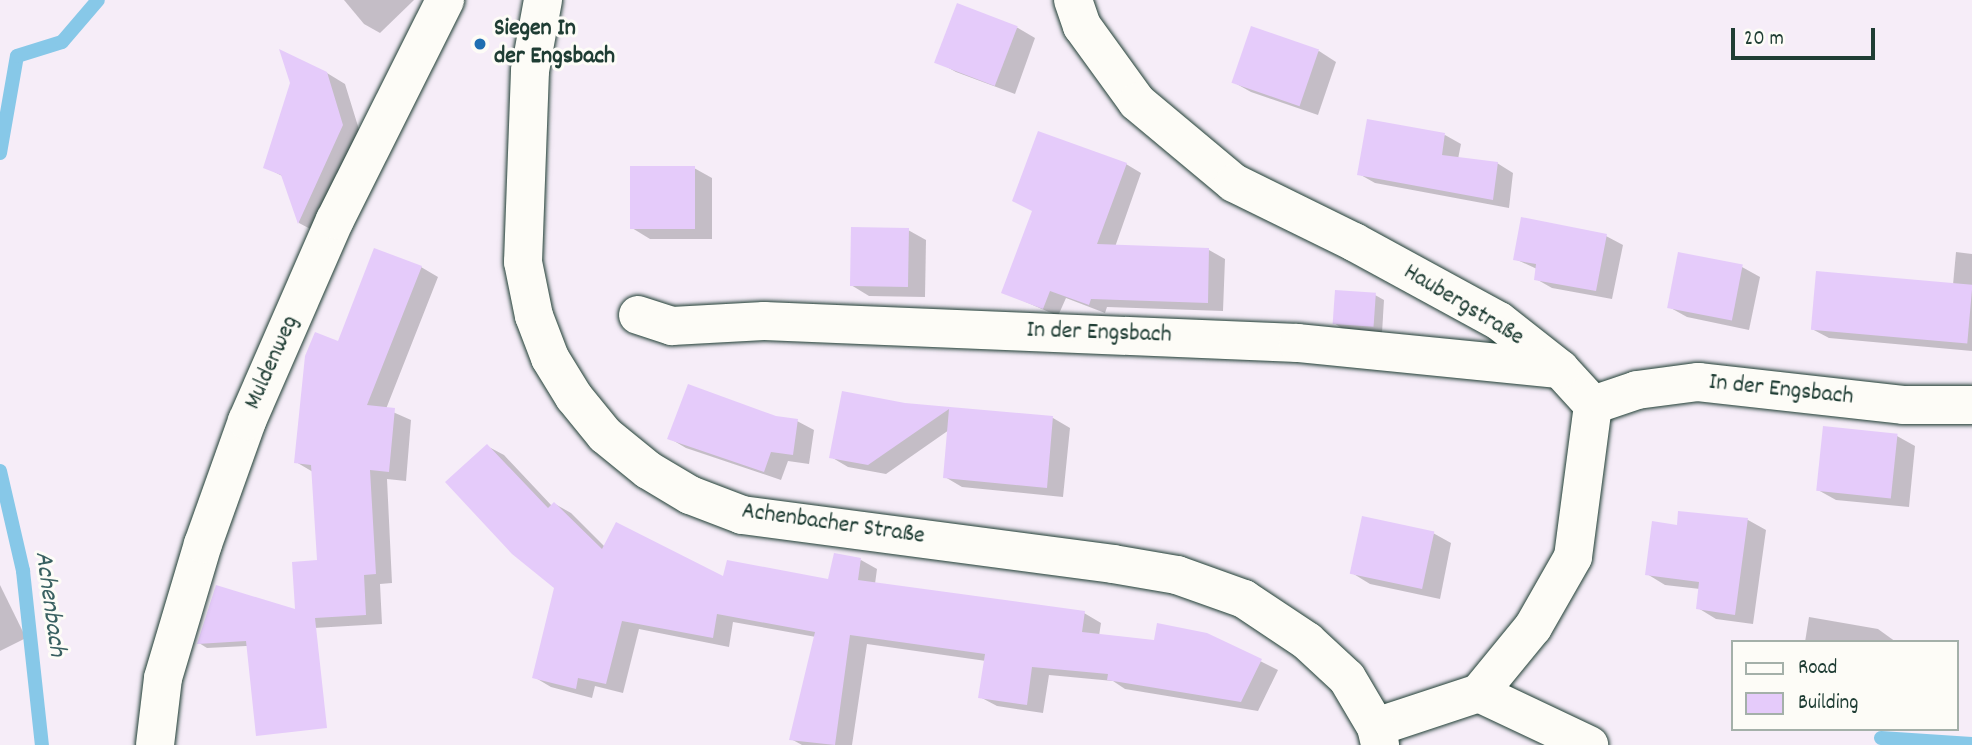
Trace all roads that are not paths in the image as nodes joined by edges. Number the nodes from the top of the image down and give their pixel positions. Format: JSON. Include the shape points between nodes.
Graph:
{"nodes":[{"id":1,"x":445,"y":0,"type":"edge"},
{"id":2,"x":543,"y":0,"type":"edge"},
{"id":3,"x":1073,"y":0,"type":"edge"},
{"id":4,"x":638,"y":316,"type":"dead end"},
{"id":5,"x":1560,"y":369,"type":"junction"},
{"id":6,"x":1593,"y":405,"type":"junction"},
{"id":7,"x":1972,"y":405,"type":"edge"},
{"id":8,"x":1479,"y":693,"type":"junction"},
{"id":9,"x":1378,"y":736,"type":"edge"},
{"id":10,"x":155,"y":745,"type":"edge"},
{"id":11,"x":1589,"y":745,"type":"edge"}],
"edges":[{"from":1,"to":10,"type":"street","name":"Muldenweg","via":[[335,220],[247,421],[203,544],[163,678]]},
{"from":2,"to":9,"type":"street","name":"Achenbacher Straße","via":[[530,71],[523,262],[534,316],[550,358],[605,435],[690,495],[742,515],[1113,564],[1177,575],[1244,598],[1307,641],[1347,678]]},
{"from":3,"to":5,"type":"street","name":"Haubergstraße","via":[[1082,26],[1137,102],[1234,183],[1499,321]]},
{"from":4,"to":5,"type":"street","name":"In der Engsbach","via":[[672,326],[764,321],[1298,343]]},
{"from":5,"to":6,"type":"street","name":"Haubergstraße"},
{"from":6,"to":7,"type":"street","name":"In der Engsbach","via":[[1637,390],[1698,382],[1903,405]]},
{"from":6,"to":8,"type":"street","via":[[1573,557],[1533,626]]},
{"from":8,"to":9,"type":"street"},
{"from":8,"to":11,"type":"street"}]}
